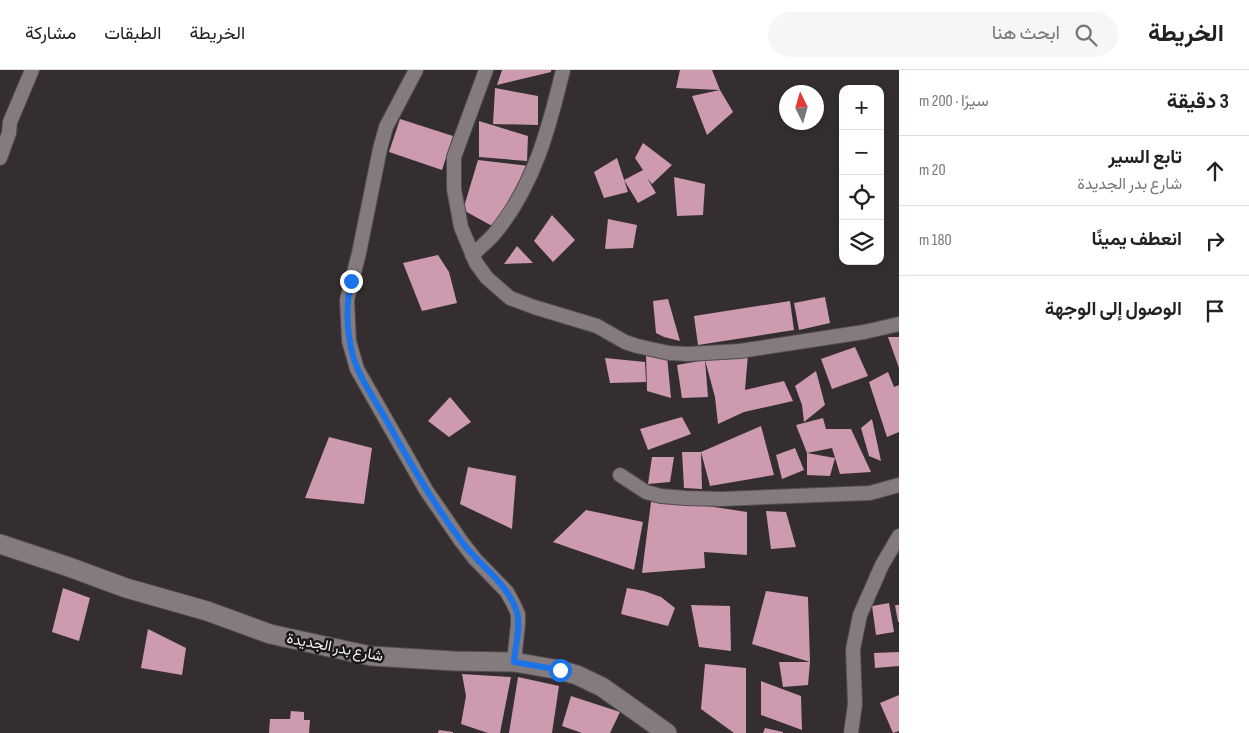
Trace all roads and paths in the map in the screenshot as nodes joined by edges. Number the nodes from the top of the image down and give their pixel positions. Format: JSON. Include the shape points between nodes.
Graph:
{"nodes":[{"id":1,"x":32,"y":70,"type":"edge"},
{"id":2,"x":416,"y":70,"type":"edge"},
{"id":3,"x":486,"y":70,"type":"edge"},
{"id":4,"x":563,"y":70,"type":"edge"},
{"id":5,"x":5,"y":123,"type":"edge"},
{"id":6,"x":0,"y":158,"type":"edge"},
{"id":7,"x":472,"y":255,"type":"junction"},
{"id":8,"x":899,"y":324,"type":"edge"},
{"id":9,"x":620,"y":475,"type":"dead end"},
{"id":10,"x":898,"y":488,"type":"edge"},
{"id":11,"x":899,"y":536,"type":"edge"},
{"id":12,"x":0,"y":544,"type":"edge"},
{"id":13,"x":514,"y":662,"type":"junction"},
{"id":14,"x":666,"y":733,"type":"edge"},
{"id":15,"x":851,"y":733,"type":"edge"}],
"edges":[{"from":1,"to":5,"type":"street"},
{"from":2,"to":13,"type":"street","via":[[386,127],[380,149],[347,300],[349,342],[358,369],[426,490],[461,541],[507,592],[514,605],[518,624]]},
{"from":3,"to":7,"type":"street","via":[[453,165],[456,206]]},
{"from":4,"to":7,"type":"street","via":[[550,125],[534,170],[517,202],[494,234]]},
{"from":5,"to":6,"type":"street","via":[[9,133]]},
{"from":7,"to":8,"type":"street","via":[[487,278],[510,298],[598,326],[625,342],[669,353],[740,351]]},
{"from":9,"to":10,"type":"street","via":[[646,492],[686,498],[870,493]]},
{"from":11,"to":15,"type":"street","via":[[878,573],[859,623],[853,649],[856,686]]},
{"from":12,"to":13,"type":"main road","name":"شارع بدر الجديدة","via":[[270,634],[329,648],[413,660]]},
{"from":13,"to":14,"type":"main road","name":"شارع بدر الجديدة","via":[[560,670],[589,680]]}]}
